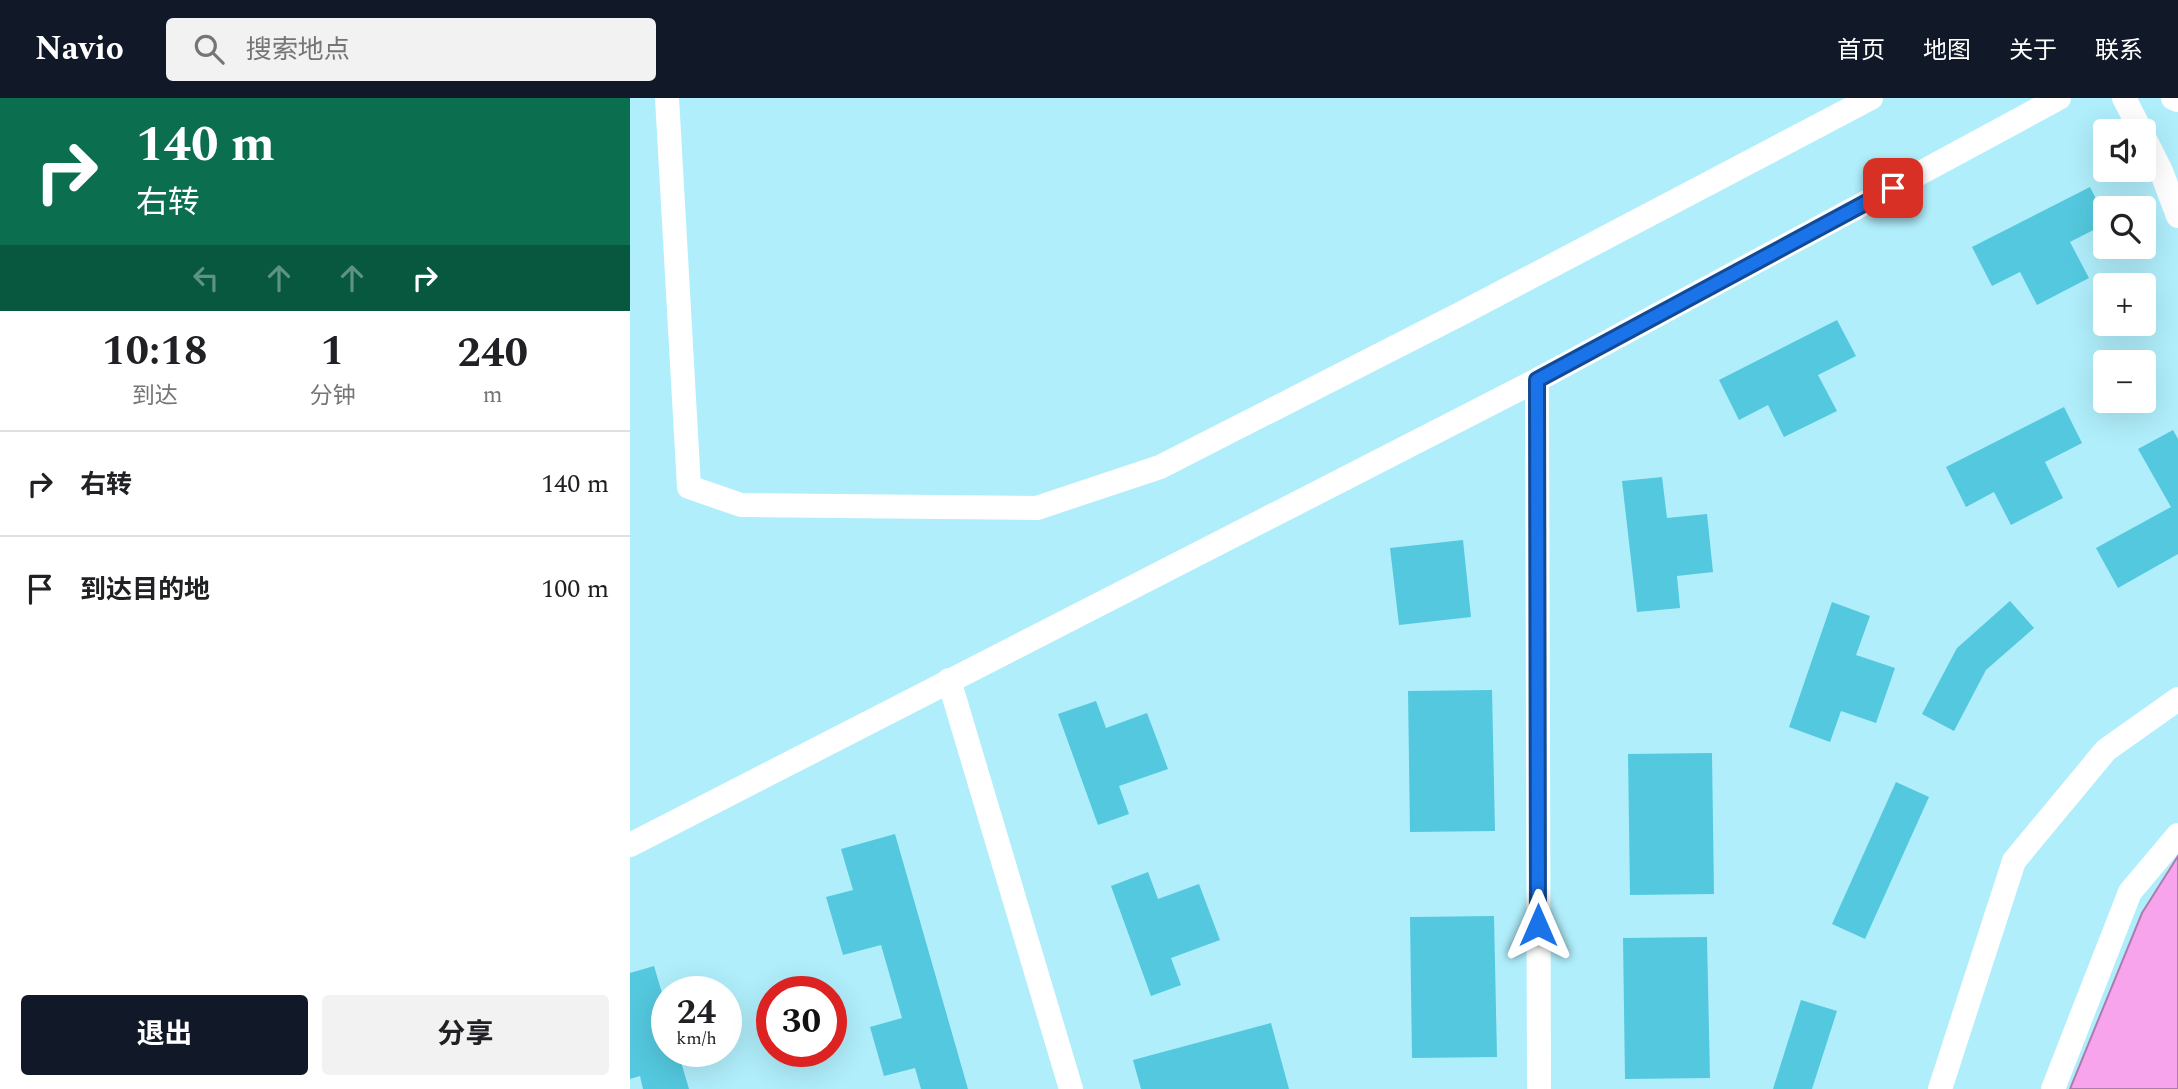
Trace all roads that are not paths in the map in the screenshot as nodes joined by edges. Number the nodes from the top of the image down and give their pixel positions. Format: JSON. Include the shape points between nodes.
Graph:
{"nodes":[{"id":1,"x":667,"y":98,"type":"edge"},
{"id":2,"x":1871,"y":98,"type":"edge"},
{"id":3,"x":2059,"y":98,"type":"edge"},
{"id":4,"x":2124,"y":98,"type":"edge"},
{"id":5,"x":2173,"y":98,"type":"edge"},
{"id":6,"x":2178,"y":100,"type":"edge"},
{"id":7,"x":2135,"y":119,"type":"edge"},
{"id":8,"x":2156,"y":161,"type":"edge"},
{"id":9,"x":2178,"y":216,"type":"edge"},
{"id":10,"x":1537,"y":380,"type":"junction"},
{"id":11,"x":949,"y":680,"type":"junction"},
{"id":12,"x":2178,"y":699,"type":"edge"},
{"id":13,"x":2178,"y":835,"type":"edge"},
{"id":14,"x":630,"y":845,"type":"edge"},
{"id":15,"x":1071,"y":1089,"type":"edge"},
{"id":16,"x":1539,"y":1089,"type":"edge"},
{"id":17,"x":1940,"y":1089,"type":"edge"},
{"id":18,"x":2053,"y":1089,"type":"edge"}],
"edges":[{"from":1,"to":2,"type":"street","via":[[690,487],[741,505],[1037,508],[1160,467]]},
{"from":3,"to":10,"type":"street"},
{"from":4,"to":7,"type":"street"},
{"from":5,"to":6,"type":"street"},
{"from":8,"to":9,"type":"street"},
{"from":10,"to":11,"type":"street"},
{"from":10,"to":16,"type":"street"},
{"from":11,"to":14,"type":"street"},
{"from":11,"to":15,"type":"street"},
{"from":12,"to":17,"type":"street","via":[[2106,750],[2014,861]]},
{"from":13,"to":18,"type":"street","via":[[2130,892]]}]}
